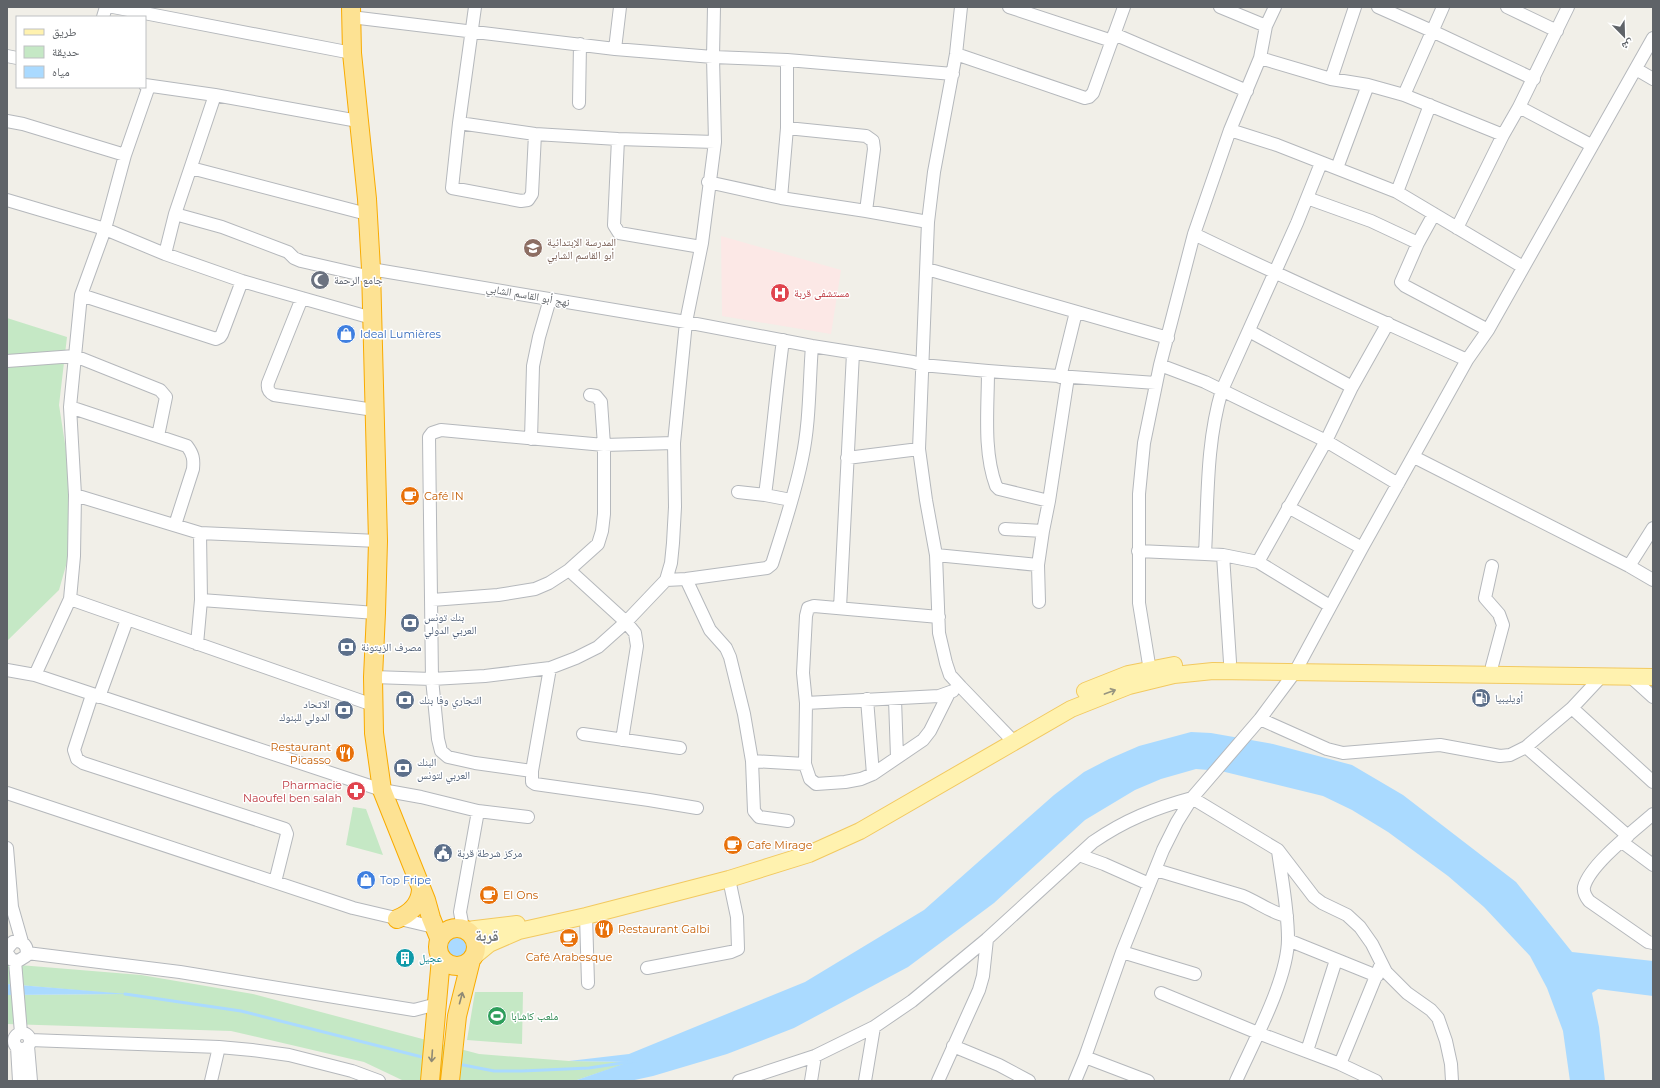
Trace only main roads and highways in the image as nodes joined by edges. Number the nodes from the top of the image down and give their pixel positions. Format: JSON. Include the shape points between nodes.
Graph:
{"nodes":[{"id":1,"x":351,"y":12,"type":"edge"},
{"id":2,"x":1297,"y":667,"type":"junction"},
{"id":3,"x":1653,"y":667,"type":"edge"},
{"id":4,"x":1151,"y":675,"type":"junction"},
{"id":5,"x":1653,"y":677,"type":"edge"},
{"id":6,"x":1011,"y":738,"type":"junction"},
{"id":7,"x":424,"y":895,"type":"junction"},
{"id":8,"x":397,"y":919,"type":"road end"},
{"id":9,"x":463,"y":929,"type":"junction"},
{"id":10,"x":437,"y":933,"type":"junction"},
{"id":11,"x":441,"y":958,"type":"junction"},
{"id":12,"x":472,"y":959,"type":"junction"},
{"id":13,"x":430,"y":1081,"type":"edge"},
{"id":14,"x":450,"y":1081,"type":"edge"}],
"edges":[{"from":1,"to":7,"type":"highway","via":[[352,53],[371,273],[378,541],[373,676],[374,733],[382,790]]},
{"from":2,"to":3,"type":"main road"},
{"from":2,"to":4,"type":"main road"},
{"from":2,"to":4,"type":"main road","via":[[1230,662],[1173,666]]},
{"from":2,"to":5,"type":"main road"},
{"from":4,"to":6,"type":"main road","via":[[1077,706]]},
{"from":6,"to":9,"type":"main road","via":[[853,828],[807,848],[713,876],[562,914],[508,926]]},
{"from":6,"to":12,"type":"main road","via":[[886,816],[838,842],[809,854],[729,879],[519,931],[489,944]]},
{"from":7,"to":8,"type":"highway","via":[[409,912]]},
{"from":7,"to":9,"type":"highway"},
{"from":7,"to":10,"type":"highway"},
{"from":9,"to":10,"type":"highway"},
{"from":9,"to":12,"type":"highway","via":[[473,936],[476,943]]},
{"from":10,"to":11,"type":"highway","via":[[437,950]]},
{"from":11,"to":12,"type":"highway","via":[[453,966],[465,964]]},
{"from":11,"to":13,"type":"highway","one_way":true},
{"from":14,"to":12,"type":"highway","one_way":true,"via":[[454,1036]]}]}
